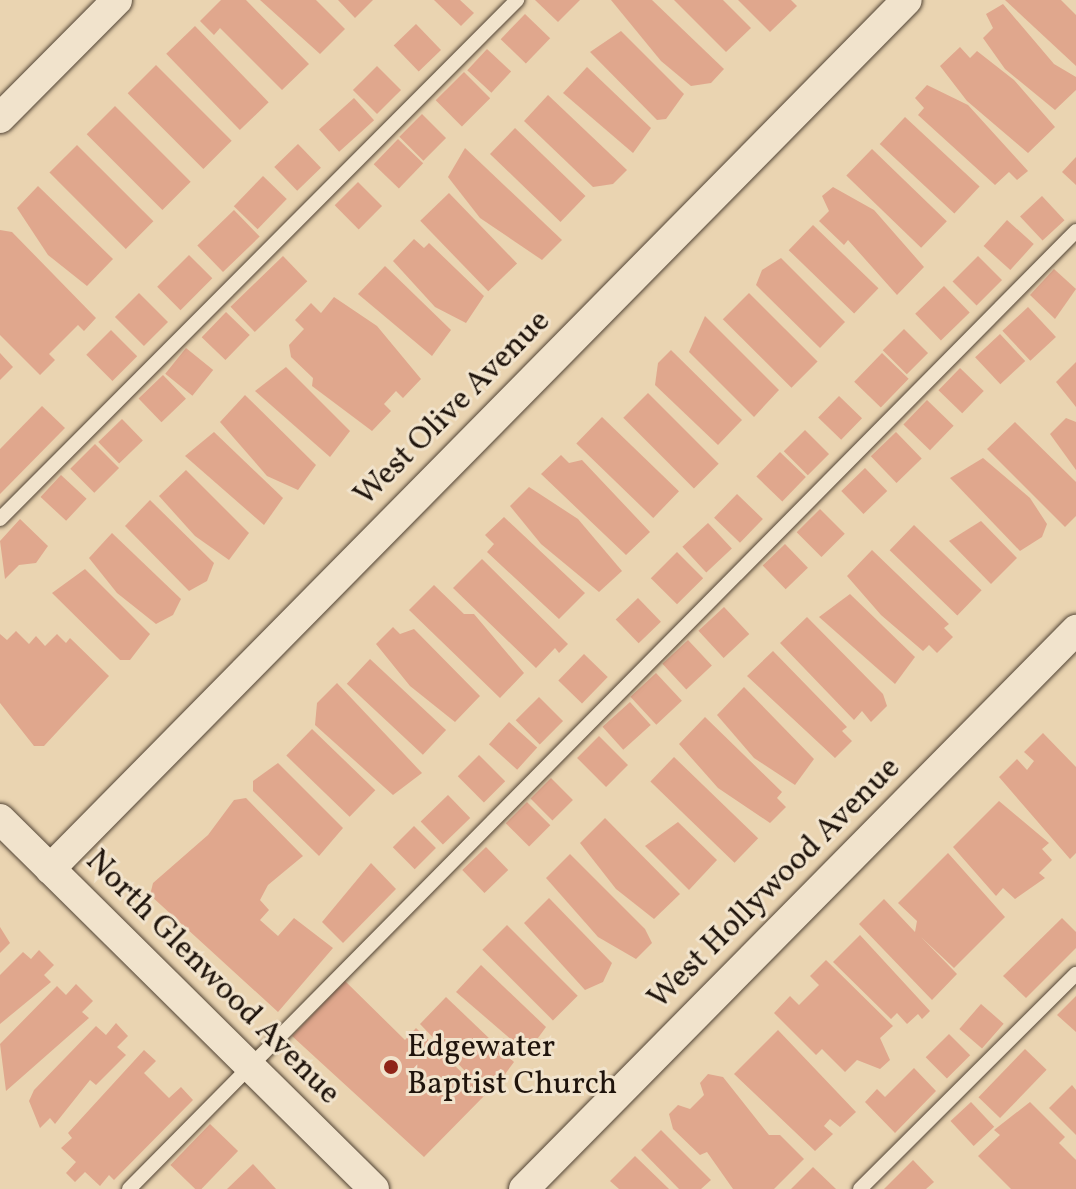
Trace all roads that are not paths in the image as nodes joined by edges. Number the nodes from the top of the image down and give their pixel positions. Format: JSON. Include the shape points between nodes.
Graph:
{"nodes":[{"id":1,"x":117,"y":0,"type":"edge"},
{"id":2,"x":517,"y":0,"type":"edge"},
{"id":3,"x":907,"y":0,"type":"edge"},
{"id":4,"x":0,"y":118,"type":"edge"},
{"id":5,"x":1076,"y":231,"type":"edge"},
{"id":6,"x":0,"y":519,"type":"edge"},
{"id":7,"x":1076,"y":630,"type":"edge"},
{"id":8,"x":0,"y":819,"type":"edge"},
{"id":9,"x":50,"y":869,"type":"junction"},
{"id":10,"x":1076,"y":974,"type":"edge"},
{"id":11,"x":250,"y":1066,"type":"junction"},
{"id":12,"x":129,"y":1189,"type":"edge"},
{"id":13,"x":374,"y":1189,"type":"edge"},
{"id":14,"x":524,"y":1189,"type":"edge"},
{"id":15,"x":860,"y":1189,"type":"edge"}],
"edges":[{"from":1,"to":4,"type":"street"},
{"from":2,"to":6,"type":"lane"},
{"from":3,"to":9,"type":"street","name":"West Olive Avenue"},
{"from":5,"to":11,"type":"lane"},
{"from":7,"to":14,"type":"street","name":"West Hollywood Avenue"},
{"from":8,"to":9,"type":"street","name":"North Glenwood Avenue"},
{"from":9,"to":11,"type":"street","name":"North Glenwood Avenue"},
{"from":10,"to":15,"type":"lane"},
{"from":11,"to":12,"type":"lane"},
{"from":11,"to":13,"type":"street","name":"North Glenwood Avenue"}]}
